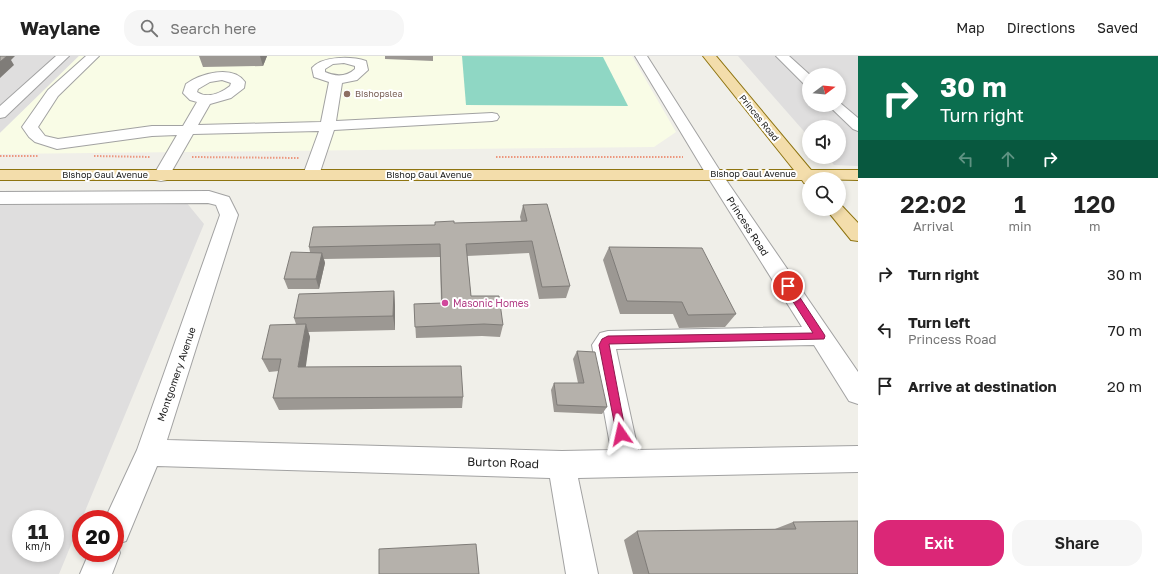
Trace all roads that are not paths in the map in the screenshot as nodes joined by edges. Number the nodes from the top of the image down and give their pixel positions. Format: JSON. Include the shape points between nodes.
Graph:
{"nodes":[{"id":1,"x":63,"y":56,"type":"edge"},
{"id":2,"x":93,"y":56,"type":"edge"},
{"id":3,"x":641,"y":56,"type":"edge"},
{"id":4,"x":709,"y":56,"type":"edge"},
{"id":5,"x":782,"y":56,"type":"edge"},
{"id":6,"x":802,"y":75,"type":"edge"},
{"id":7,"x":336,"y":80,"type":"dead end"},
{"id":8,"x":206,"y":99,"type":"dead end"},
{"id":9,"x":843,"y":112,"type":"edge"},
{"id":10,"x":0,"y":114,"type":"edge"},
{"id":11,"x":492,"y":117,"type":"dead end"},
{"id":12,"x":328,"y":126,"type":"junction"},
{"id":13,"x":858,"y":126,"type":"edge"},
{"id":14,"x":187,"y":131,"type":"junction"},
{"id":15,"x":804,"y":172,"type":"edge"},
{"id":16,"x":714,"y":174,"type":"junction"},
{"id":17,"x":0,"y":175,"type":"edge"},
{"id":18,"x":311,"y":175,"type":"junction"},
{"id":19,"x":846,"y":175,"type":"edge"},
{"id":20,"x":858,"y":175,"type":"edge"},
{"id":21,"x":161,"y":176,"type":"junction"},
{"id":22,"x":802,"y":177,"type":"edge"},
{"id":23,"x":0,"y":198,"type":"edge"},
{"id":24,"x":841,"y":216,"type":"edge"},
{"id":25,"x":858,"y":235,"type":"edge"},
{"id":26,"x":820,"y":336,"type":"junction"},
{"id":27,"x":858,"y":393,"type":"edge"},
{"id":28,"x":149,"y":453,"type":"junction"},
{"id":29,"x":858,"y":459,"type":"edge"},
{"id":30,"x":627,"y":463,"type":"junction"},
{"id":31,"x":562,"y":464,"type":"junction"},
{"id":32,"x":124,"y":510,"type":"edge"},
{"id":33,"x":101,"y":562,"type":"edge"},
{"id":34,"x":96,"y":574,"type":"edge"},
{"id":35,"x":582,"y":574,"type":"edge"}],
"edges":[{"from":1,"to":10,"type":"street"},
{"from":2,"to":14,"type":"street","via":[[52,93],[30,127],[40,139],[57,144],[152,132]]},
{"from":3,"to":16,"type":"street","name":"Princess Road"},
{"from":4,"to":15,"type":"main road","name":"Princes Road"},
{"from":5,"to":6,"type":"street"},
{"from":7,"to":12,"type":"street"},
{"from":8,"to":14,"type":"street"},
{"from":9,"to":13,"type":"street"},
{"from":11,"to":12,"type":"street"},
{"from":12,"to":14,"type":"street"},
{"from":12,"to":18,"type":"street"},
{"from":14,"to":21,"type":"street"},
{"from":16,"to":18,"type":"main road","name":"Bishop Gaul Avenue"},
{"from":16,"to":22,"type":"main road","name":"Bishop Gaul Avenue"},
{"from":16,"to":26,"type":"street","name":"Princess Road"},
{"from":17,"to":21,"type":"main road","name":"Bishop Gaul Avenue"},
{"from":18,"to":21,"type":"main road","name":"Bishop Gaul Avenue"},
{"from":19,"to":20,"type":"main road","name":"Bishop Gaul Avenue"},
{"from":23,"to":28,"type":"street","name":"Montgomery Avenue","via":[[209,197],[223,200],[229,215]]},
{"from":24,"to":25,"type":"main road"},
{"from":26,"to":27,"type":"street","name":"Princess Road"},
{"from":26,"to":30,"type":"street","via":[[608,340],[604,345]]},
{"from":28,"to":31,"type":"street","name":"Burton Road"},
{"from":28,"to":32,"type":"street","name":"Montgomery Avenue"},
{"from":29,"to":30,"type":"street","name":"Burton Road"},
{"from":30,"to":31,"type":"street","name":"Burton Road"},
{"from":31,"to":35,"type":"street"},
{"from":33,"to":34,"type":"street"}]}
